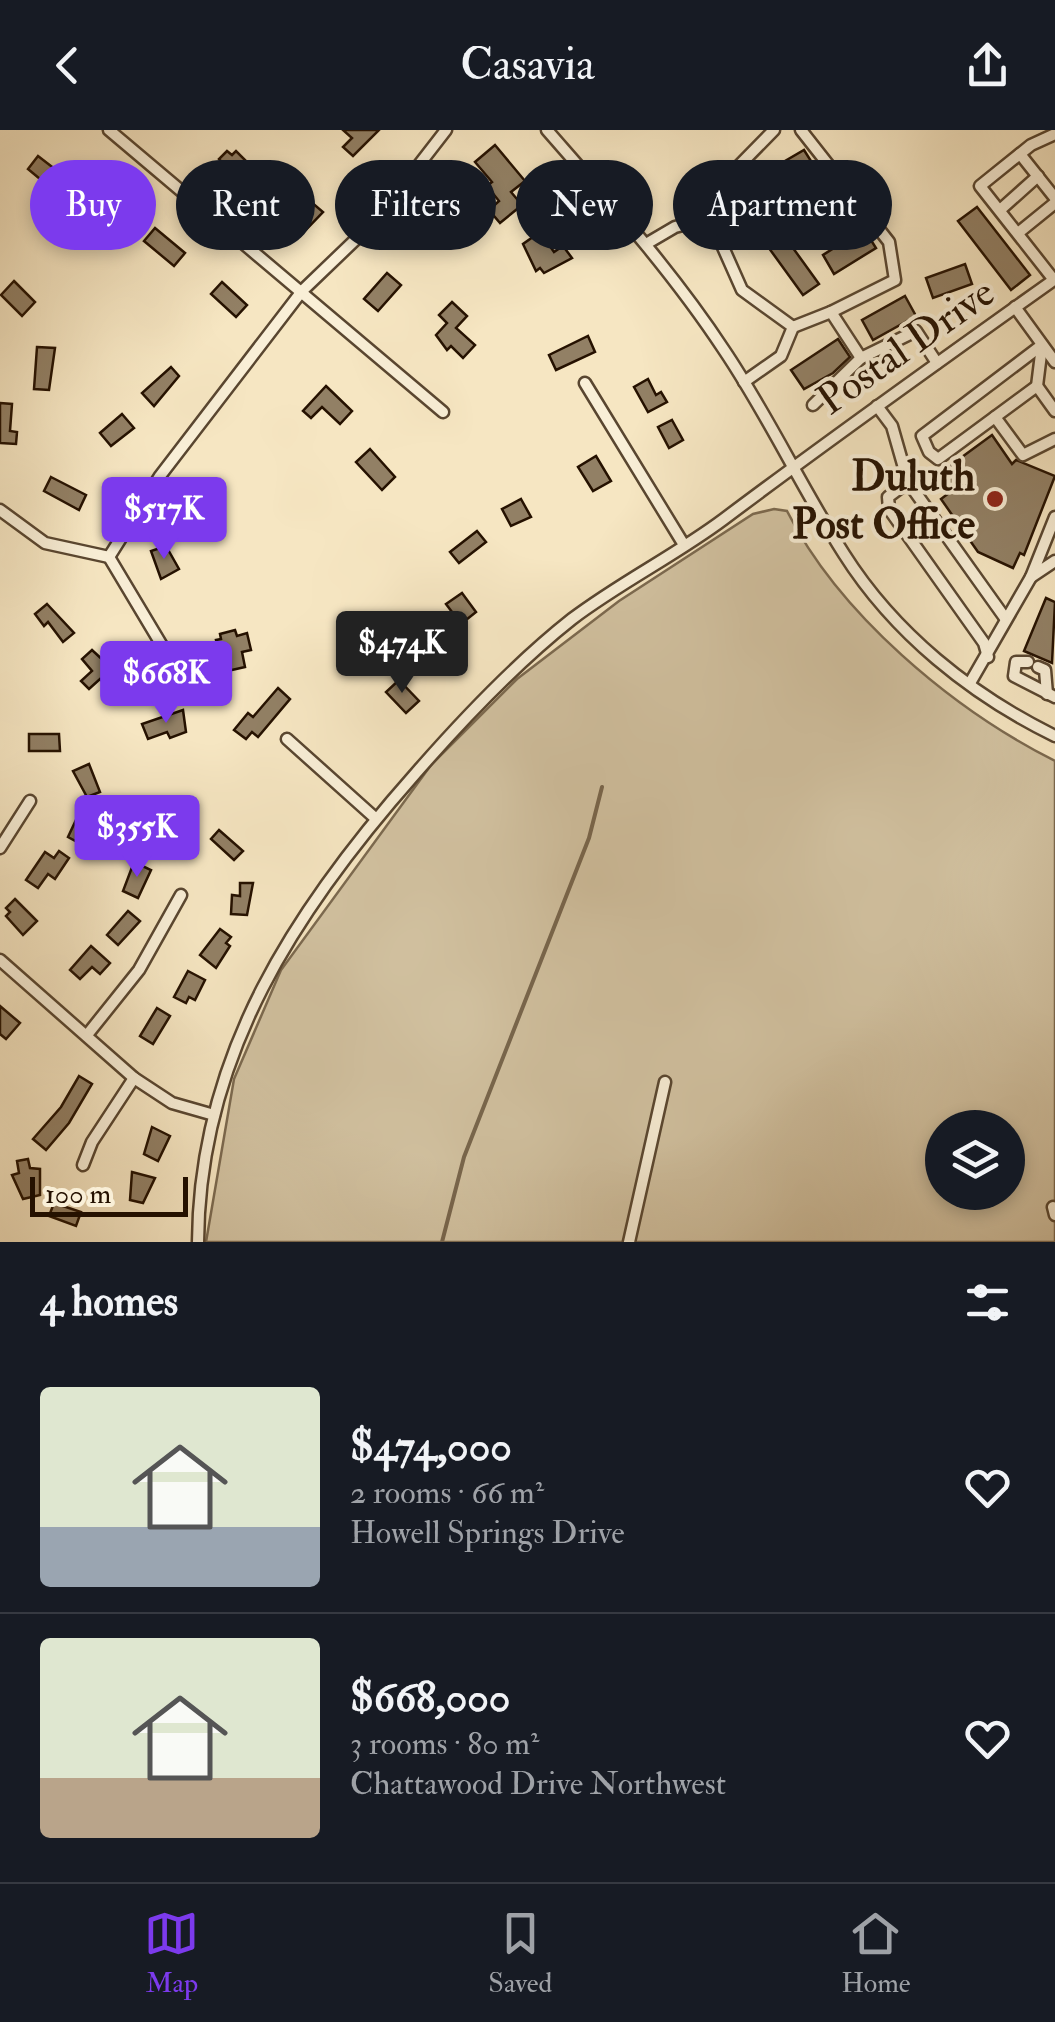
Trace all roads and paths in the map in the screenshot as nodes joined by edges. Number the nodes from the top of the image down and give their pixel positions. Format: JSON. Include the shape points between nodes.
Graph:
{"nodes":[{"id":1,"x":109,"y":130,"type":"edge"},
{"id":2,"x":446,"y":130,"type":"edge"},
{"id":3,"x":547,"y":130,"type":"edge"},
{"id":4,"x":774,"y":130,"type":"edge"},
{"id":5,"x":801,"y":130,"type":"edge"},
{"id":6,"x":1055,"y":134,"type":"edge"},
{"id":7,"x":1020,"y":154,"type":"junction"},
{"id":8,"x":573,"y":160,"type":"edge"},
{"id":9,"x":745,"y":160,"type":"edge"},
{"id":10,"x":827,"y":160,"type":"edge"},
{"id":11,"x":1038,"y":176,"type":"junction"},
{"id":12,"x":1055,"y":200,"type":"edge"},
{"id":13,"x":1000,"y":210,"type":"junction"},
{"id":14,"x":1018,"y":233,"type":"junction"},
{"id":15,"x":650,"y":250,"type":"edge"},
{"id":16,"x":724,"y":250,"type":"edge"},
{"id":17,"x":890,"y":250,"type":"edge"},
{"id":18,"x":1054,"y":280,"type":"edge"},
{"id":19,"x":302,"y":291,"type":"junction"},
{"id":20,"x":1014,"y":308,"type":"junction"},
{"id":21,"x":831,"y":312,"type":"junction"},
{"id":22,"x":793,"y":327,"type":"junction"},
{"id":23,"x":1042,"y":345,"type":"junction"},
{"id":24,"x":861,"y":358,"type":"junction"},
{"id":25,"x":1055,"y":362,"type":"edge"},
{"id":26,"x":937,"y":363,"type":"junction"},
{"id":27,"x":744,"y":382,"type":"junction"},
{"id":28,"x":585,"y":384,"type":"dead end"},
{"id":29,"x":1037,"y":386,"type":"junction"},
{"id":30,"x":813,"y":404,"type":"dead end"},
{"id":31,"x":877,"y":406,"type":"junction"},
{"id":32,"x":1055,"y":411,"type":"edge"},
{"id":33,"x":443,"y":412,"type":"dead end"},
{"id":34,"x":995,"y":417,"type":"junction"},
{"id":35,"x":1055,"y":439,"type":"edge"},
{"id":36,"x":793,"y":465,"type":"junction"},
{"id":37,"x":908,"y":482,"type":"junction"},
{"id":38,"x":0,"y":510,"type":"edge"},
{"id":39,"x":1055,"y":517,"type":"edge"},
{"id":40,"x":684,"y":545,"type":"junction"},
{"id":41,"x":110,"y":557,"type":"junction"},
{"id":42,"x":1055,"y":562,"type":"edge"},
{"id":43,"x":1031,"y":576,"type":"junction"},
{"id":44,"x":1006,"y":618,"type":"junction"},
{"id":45,"x":164,"y":648,"type":"dead end"},
{"id":46,"x":988,"y":657,"type":"junction"},
{"id":47,"x":970,"y":683,"type":"junction"},
{"id":48,"x":1051,"y":696,"type":"edge"},
{"id":49,"x":1055,"y":736,"type":"edge"},
{"id":50,"x":287,"y":740,"type":"dead end"},
{"id":51,"x":30,"y":801,"type":"dead end"},
{"id":52,"x":374,"y":817,"type":"junction"},
{"id":53,"x":0,"y":848,"type":"edge"},
{"id":54,"x":181,"y":895,"type":"dead end"},
{"id":55,"x":0,"y":960,"type":"edge"},
{"id":56,"x":88,"y":1035,"type":"junction"},
{"id":57,"x":134,"y":1078,"type":"junction"},
{"id":58,"x":664,"y":1082,"type":"dead end"},
{"id":59,"x":214,"y":1116,"type":"junction"},
{"id":60,"x":83,"y":1165,"type":"dead end"},
{"id":61,"x":198,"y":1242,"type":"edge"},
{"id":62,"x":628,"y":1242,"type":"edge"}],
"edges":[{"from":1,"to":19,"type":"street"},
{"from":2,"to":19,"type":"street","via":[[377,220]]},
{"from":3,"to":8,"type":"street"},
{"from":4,"to":9,"type":"street"},
{"from":5,"to":10,"type":"street"},
{"from":6,"to":7,"type":"street"},
{"from":7,"to":11,"type":"street"},
{"from":7,"to":13,"type":"street","via":[[980,186]]},
{"from":11,"to":12,"type":"street"},
{"from":11,"to":13,"type":"street"},
{"from":12,"to":14,"type":"street"},
{"from":13,"to":14,"type":"street"},
{"from":14,"to":18,"type":"street"},
{"from":15,"to":27,"type":"street"},
{"from":16,"to":22,"type":"street","via":[[742,290]]},
{"from":17,"to":21,"type":"street","via":[[895,280]]},
{"from":18,"to":20,"type":"street","name":"Postal Drive"},
{"from":19,"to":33,"type":"street"},
{"from":19,"to":41,"type":"street","via":[[160,476]]},
{"from":20,"to":23,"type":"street"},
{"from":20,"to":26,"type":"street","name":"Postal Drive"},
{"from":21,"to":22,"type":"street"},
{"from":21,"to":24,"type":"street"},
{"from":22,"to":27,"type":"street","via":[[781,356]]},
{"from":23,"to":25,"type":"street"},
{"from":23,"to":29,"type":"street"},
{"from":23,"to":34,"type":"street","via":[[922,436],[938,459]]},
{"from":24,"to":26,"type":"street","via":[[916,332]]},
{"from":24,"to":30,"type":"street"},
{"from":26,"to":31,"type":"street","name":"Postal Drive"},
{"from":27,"to":36,"type":"street"},
{"from":28,"to":40,"type":"street"},
{"from":29,"to":32,"type":"street"},
{"from":29,"to":34,"type":"street"},
{"from":31,"to":36,"type":"street","name":"Postal Drive"},
{"from":31,"to":37,"type":"street","via":[[892,426]]},
{"from":34,"to":35,"type":"street","via":[[1023,455]]},
{"from":36,"to":40,"type":"street","name":"Postal Drive"},
{"from":36,"to":47,"type":"street","via":[[876,598],[910,636]]},
{"from":37,"to":44,"type":"street"},
{"from":37,"to":46,"type":"street","via":[[888,497],[889,509]]},
{"from":38,"to":41,"type":"street","via":[[45,543]]},
{"from":39,"to":43,"type":"street"},
{"from":40,"to":52,"type":"street","name":"Postal Drive","via":[[544,642]]},
{"from":41,"to":45,"type":"street"},
{"from":42,"to":43,"type":"street"},
{"from":43,"to":44,"type":"street"},
{"from":44,"to":46,"type":"street"},
{"from":46,"to":47,"type":"street"},
{"from":47,"to":49,"type":"street"},
{"from":48,"to":48,"type":"street","via":[[1014,676],[1016,662],[1045,670]]},
{"from":50,"to":52,"type":"street"},
{"from":51,"to":53,"type":"street"},
{"from":52,"to":59,"type":"street","name":"Postal Drive","via":[[306,909],[260,988]]},
{"from":54,"to":56,"type":"street","via":[[139,970]]},
{"from":55,"to":56,"type":"street"},
{"from":56,"to":57,"type":"street"},
{"from":57,"to":59,"type":"street","via":[[172,1103]]},
{"from":57,"to":60,"type":"street"},
{"from":58,"to":62,"type":"street"},
{"from":59,"to":61,"type":"street","name":"Postal Drive"}]}
